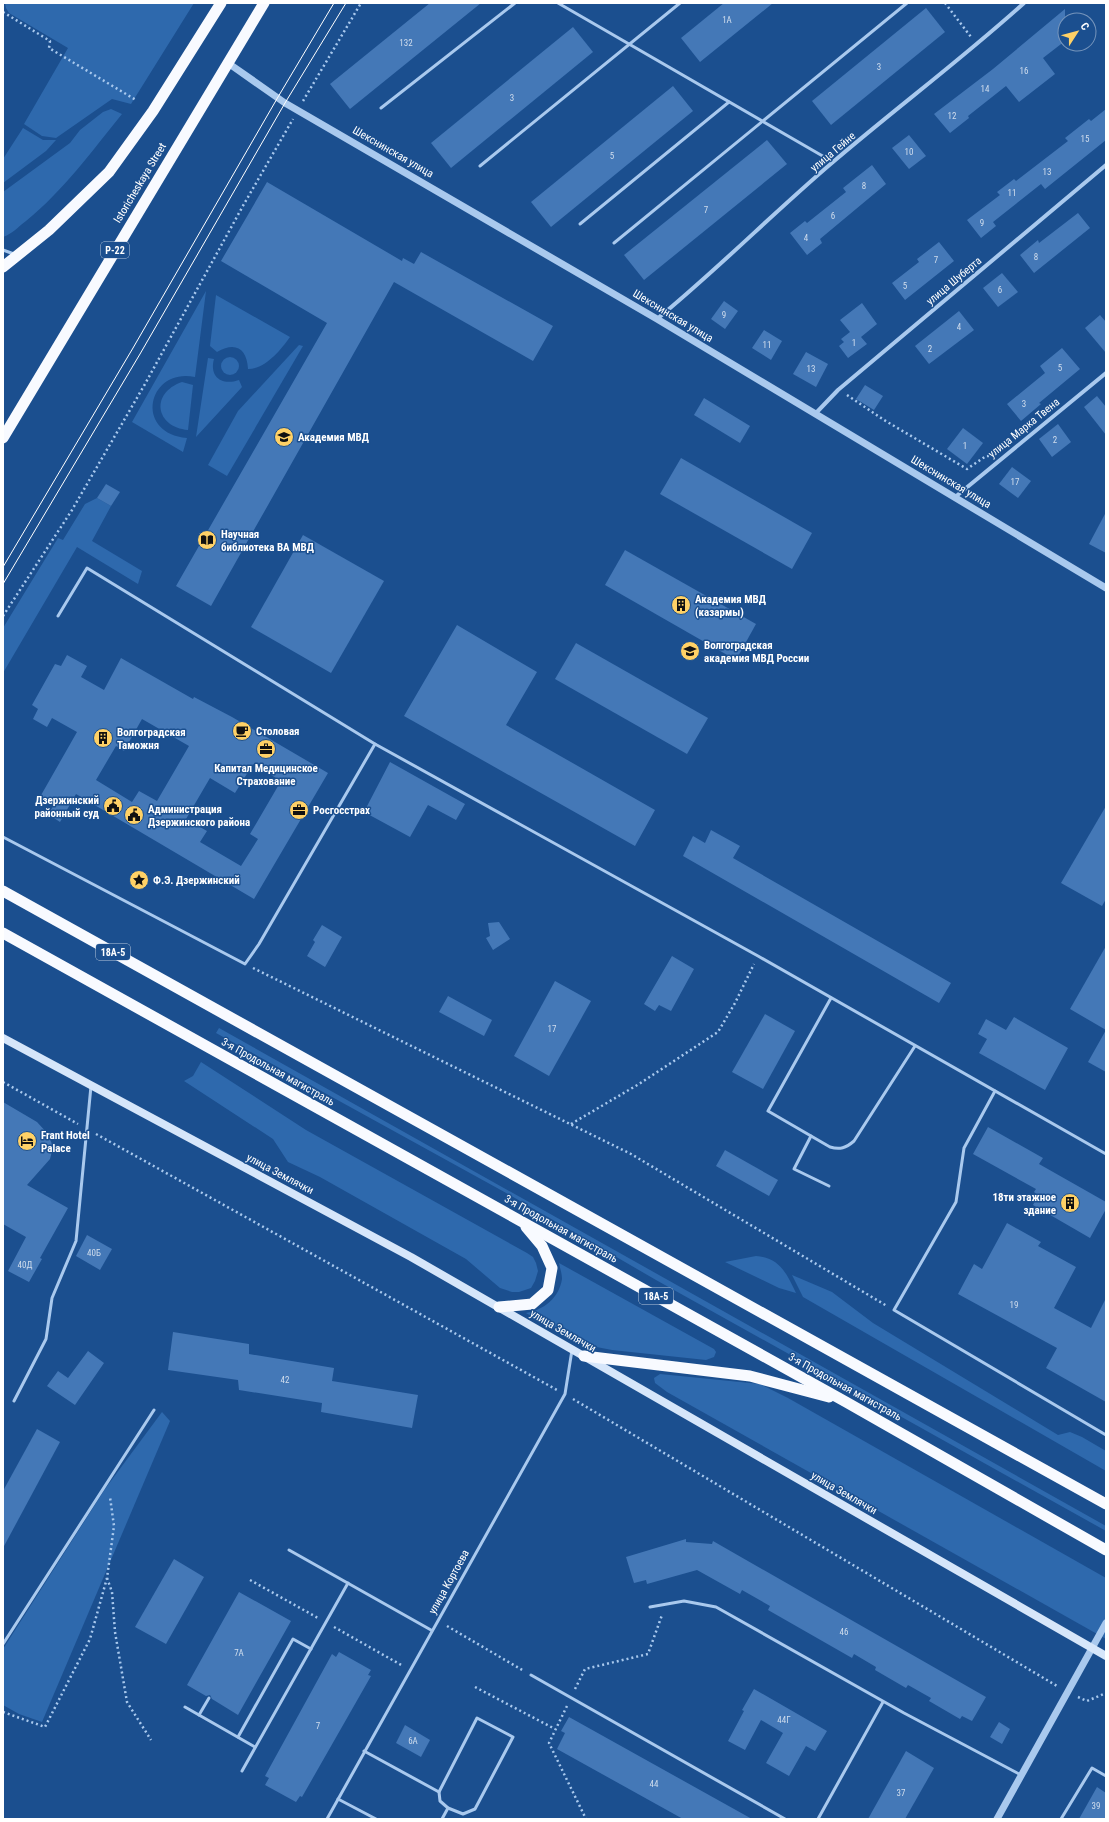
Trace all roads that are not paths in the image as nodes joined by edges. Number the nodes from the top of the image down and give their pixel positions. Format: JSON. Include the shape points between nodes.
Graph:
{"nodes":[{"id":1,"x":221,"y":3,"type":"edge"},
{"id":2,"x":264,"y":3,"type":"edge"},
{"id":3,"x":515,"y":3,"type":"edge"},
{"id":4,"x":558,"y":3,"type":"edge"},
{"id":5,"x":680,"y":3,"type":"edge"},
{"id":6,"x":907,"y":3,"type":"edge"},
{"id":7,"x":1024,"y":3,"type":"edge"},
{"id":8,"x":629,"y":44,"type":"junction"},
{"id":9,"x":228,"y":63,"type":"junction"},
{"id":10,"x":729,"y":102,"type":"junction"},
{"id":11,"x":381,"y":108,"type":"dead end"},
{"id":12,"x":763,"y":122,"type":"junction"},
{"id":13,"x":833,"y":162,"type":"junction"},
{"id":14,"x":1106,"y":164,"type":"edge"},
{"id":15,"x":480,"y":166,"type":"dead end"},
{"id":16,"x":580,"y":224,"type":"dead end"},
{"id":17,"x":614,"y":243,"type":"dead end"},
{"id":18,"x":3,"y":250,"type":"edge"},
{"id":19,"x":18,"y":255,"type":"junction"},
{"id":20,"x":3,"y":267,"type":"edge"},
{"id":21,"x":657,"y":319,"type":"junction"},
{"id":22,"x":1106,"y":373,"type":"edge"},
{"id":23,"x":816,"y":413,"type":"junction"},
{"id":24,"x":3,"y":438,"type":"edge"},
{"id":25,"x":954,"y":498,"type":"junction"},
{"id":26,"x":1105,"y":586,"type":"edge"},
{"id":27,"x":58,"y":616,"type":"dead end"},
{"id":28,"x":375,"y":744,"type":"junction"},
{"id":29,"x":3,"y":837,"type":"edge"},
{"id":30,"x":3,"y":891,"type":"edge"},
{"id":31,"x":3,"y":933,"type":"edge"},
{"id":32,"x":831,"y":998,"type":"junction"},
{"id":33,"x":3,"y":1038,"type":"edge"},
{"id":34,"x":915,"y":1046,"type":"junction"},
{"id":35,"x":91,"y":1084,"type":"junction"},
{"id":36,"x":995,"y":1091,"type":"junction"},
{"id":37,"x":811,"y":1136,"type":"junction"},
{"id":38,"x":1106,"y":1153,"type":"edge"},
{"id":39,"x":829,"y":1186,"type":"dead end"},
{"id":40,"x":522,"y":1222,"type":"junction"},
{"id":41,"x":499,"y":1307,"type":"junction"},
{"id":42,"x":572,"y":1349,"type":"junction"},
{"id":43,"x":584,"y":1356,"type":"junction"},
{"id":44,"x":14,"y":1400,"type":"dead end"},
{"id":45,"x":846,"y":1402,"type":"junction"},
{"id":46,"x":154,"y":1410,"type":"dead end"},
{"id":47,"x":1106,"y":1435,"type":"edge"},
{"id":48,"x":1106,"y":1504,"type":"edge"},
{"id":49,"x":289,"y":1550,"type":"dead end"},
{"id":50,"x":1106,"y":1550,"type":"edge"},
{"id":51,"x":348,"y":1583,"type":"junction"},
{"id":52,"x":650,"y":1607,"type":"dead end"},
{"id":53,"x":1106,"y":1623,"type":"edge"},
{"id":54,"x":432,"y":1630,"type":"junction"},
{"id":55,"x":3,"y":1644,"type":"edge"},
{"id":56,"x":1091,"y":1648,"type":"junction"},
{"id":57,"x":311,"y":1649,"type":"junction"},
{"id":58,"x":1106,"y":1656,"type":"edge"},
{"id":59,"x":531,"y":1675,"type":"road end"},
{"id":60,"x":209,"y":1698,"type":"dead end"},
{"id":61,"x":884,"y":1702,"type":"junction"},
{"id":62,"x":185,"y":1707,"type":"dead end"},
{"id":63,"x":199,"y":1715,"type":"junction"},
{"id":64,"x":238,"y":1737,"type":"junction"},
{"id":65,"x":255,"y":1747,"type":"junction"},
{"id":66,"x":364,"y":1751,"type":"junction"},
{"id":67,"x":242,"y":1771,"type":"dead end"},
{"id":68,"x":1021,"y":1775,"type":"junction"},
{"id":69,"x":1106,"y":1776,"type":"edge"},
{"id":70,"x":439,"y":1792,"type":"junction"},
{"id":71,"x":338,"y":1799,"type":"junction"},
{"id":72,"x":448,"y":1808,"type":"junction"},
{"id":73,"x":326,"y":1819,"type":"edge"},
{"id":74,"x":376,"y":1819,"type":"edge"},
{"id":75,"x":442,"y":1819,"type":"edge"},
{"id":76,"x":785,"y":1819,"type":"edge"},
{"id":77,"x":818,"y":1819,"type":"edge"},
{"id":78,"x":997,"y":1819,"type":"edge"},
{"id":79,"x":1061,"y":1819,"type":"edge"}],
"edges":[{"from":1,"to":19,"type":"highway","via":[[153,111],[109,172],[49,230]]},
{"from":2,"to":9,"type":"highway","name":"Istoricheskaya Street","number":"Р-22"},
{"from":3,"to":11,"type":"lane"},
{"from":4,"to":8,"type":"lane"},
{"from":5,"to":8,"type":"lane"},
{"from":6,"to":12,"type":"lane"},
{"from":7,"to":13,"type":"street","name":"улица Гейне","via":[[977,45]]},
{"from":8,"to":10,"type":"lane"},
{"from":8,"to":15,"type":"lane"},
{"from":9,"to":21,"type":"street","name":"Шекснинская улица","via":[[298,110]]},
{"from":9,"to":24,"type":"highway","name":"Istoricheskaya Street","number":"Р-22"},
{"from":10,"to":12,"type":"lane"},
{"from":10,"to":16,"type":"lane"},
{"from":12,"to":13,"type":"lane"},
{"from":12,"to":17,"type":"lane"},
{"from":13,"to":21,"type":"street","name":"улица Гейне"},
{"from":14,"to":23,"type":"street","name":"улица Шуберта","via":[[838,390]]},
{"from":18,"to":19,"type":"lane"},
{"from":19,"to":20,"type":"highway"},
{"from":21,"to":23,"type":"street","name":"Шекснинская улица"},
{"from":22,"to":25,"type":"street","name":"улица Марка Твена"},
{"from":23,"to":25,"type":"street","name":"Шекснинская улица"},
{"from":25,"to":26,"type":"street","name":"Шекснинская улица"},
{"from":27,"to":28,"type":"lane","via":[[87,568]]},
{"from":28,"to":29,"type":"lane","via":[[245,964]]},
{"from":28,"to":32,"type":"lane"},
{"from":30,"to":48,"type":"highway","number":"18А-5"},
{"from":31,"to":40,"type":"highway","name":"3-я Продольная магистраль","number":"18А-5"},
{"from":32,"to":34,"type":"lane"},
{"from":32,"to":37,"type":"lane","via":[[768,1111]]},
{"from":33,"to":35,"type":"main road","name":"улица Землячки"},
{"from":34,"to":36,"type":"lane"},
{"from":34,"to":37,"type":"lane","via":[[847,1147],[838,1149]]},
{"from":35,"to":41,"type":"main road","name":"улица Землячки"},
{"from":35,"to":44,"type":"lane","via":[[76,1241],[52,1298],[46,1339]]},
{"from":36,"to":38,"type":"lane"},
{"from":36,"to":47,"type":"lane","via":[[964,1148],[956,1202],[894,1310]]},
{"from":37,"to":39,"type":"lane","via":[[794,1168]]},
{"from":40,"to":41,"type":"highway","via":[[542,1246],[552,1268],[548,1290],[532,1304]]},
{"from":40,"to":45,"type":"highway","name":"3-я Продольная магистраль","number":"18А-5"},
{"from":41,"to":42,"type":"main road","name":"улица Землячки"},
{"from":42,"to":43,"type":"main road","name":"улица Землячки"},
{"from":42,"to":54,"type":"lane","name":"улица Кортоева","via":[[565,1394]]},
{"from":43,"to":45,"type":"highway","via":[[750,1376]]},
{"from":43,"to":56,"type":"main road","name":"улица Землячки"},
{"from":45,"to":50,"type":"highway","name":"3-я Продольная магистраль","number":"18А-5"},
{"from":46,"to":55,"type":"lane"},
{"from":49,"to":51,"type":"lane"},
{"from":51,"to":54,"type":"lane"},
{"from":51,"to":57,"type":"lane"},
{"from":52,"to":61,"type":"lane","via":[[684,1601],[716,1607]]},
{"from":53,"to":56,"type":"street"},
{"from":54,"to":66,"type":"lane","name":"улица Кортоева"},
{"from":56,"to":58,"type":"main road","name":"улица Землячки"},
{"from":56,"to":68,"type":"street"},
{"from":57,"to":64,"type":"lane","via":[[293,1639]]},
{"from":57,"to":65,"type":"lane"},
{"from":59,"to":76,"type":"lane"},
{"from":60,"to":63,"type":"lane"},
{"from":61,"to":68,"type":"lane"},
{"from":61,"to":77,"type":"lane"},
{"from":62,"to":63,"type":"lane"},
{"from":63,"to":64,"type":"lane"},
{"from":64,"to":65,"type":"lane"},
{"from":65,"to":67,"type":"lane"},
{"from":66,"to":70,"type":"lane"},
{"from":66,"to":71,"type":"lane","name":"улица Кортоева"},
{"from":68,"to":78,"type":"street"},
{"from":69,"to":79,"type":"lane","via":[[1092,1768]]},
{"from":70,"to":72,"type":"lane","via":[[440,1801]]},
{"from":70,"to":72,"type":"lane","via":[[477,1718],[513,1737],[475,1810],[463,1814]]},
{"from":71,"to":73,"type":"lane","name":"улица Кортоева"},
{"from":71,"to":74,"type":"lane"},
{"from":72,"to":75,"type":"lane"}]}
